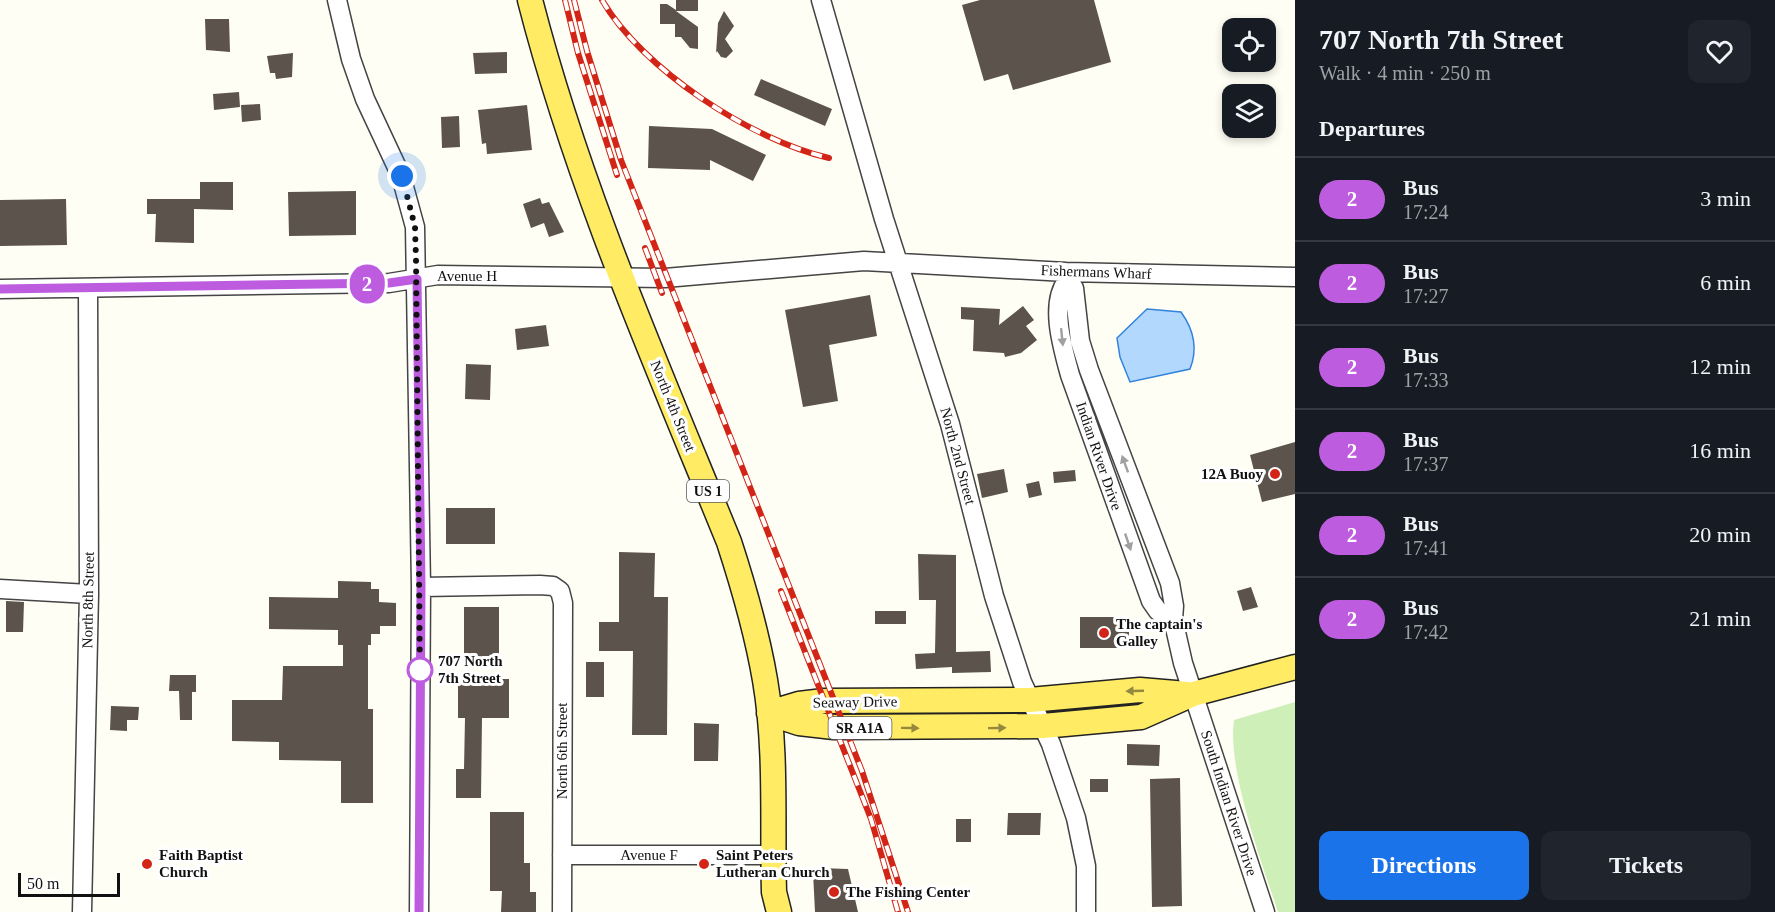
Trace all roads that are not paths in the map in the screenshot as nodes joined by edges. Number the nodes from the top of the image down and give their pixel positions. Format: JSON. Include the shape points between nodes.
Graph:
{"nodes":[{"id":1,"x":337,"y":0,"type":"edge"},
{"id":2,"x":530,"y":0,"type":"edge"},
{"id":3,"x":821,"y":0,"type":"edge"},
{"id":4,"x":898,"y":261,"type":"junction"},
{"id":5,"x":621,"y":276,"type":"junction"},
{"id":6,"x":1067,"y":276,"type":"junction"},
{"id":7,"x":1295,"y":277,"type":"edge"},
{"id":8,"x":417,"y":279,"type":"junction"},
{"id":9,"x":88,"y":288,"type":"junction"},
{"id":10,"x":0,"y":290,"type":"edge"},
{"id":11,"x":421,"y":587,"type":"junction"},
{"id":12,"x":0,"y":589,"type":"edge"},
{"id":13,"x":89,"y":594,"type":"junction"},
{"id":14,"x":1173,"y":619,"type":"junction"},
{"id":15,"x":1295,"y":667,"type":"edge"},
{"id":16,"x":1193,"y":694,"type":"junction"},
{"id":17,"x":1030,"y":700,"type":"junction"},
{"id":18,"x":769,"y":713,"type":"junction"},
{"id":19,"x":1043,"y":726,"type":"junction"},
{"id":20,"x":562,"y":855,"type":"junction"},
{"id":21,"x":773,"y":855,"type":"junction"},
{"id":22,"x":775,"y":905,"type":"edge"},
{"id":23,"x":82,"y":912,"type":"edge"},
{"id":24,"x":419,"y":912,"type":"edge"},
{"id":25,"x":562,"y":912,"type":"edge"},
{"id":26,"x":1086,"y":912,"type":"edge"},
{"id":27,"x":1265,"y":912,"type":"edge"}],
"edges":[{"from":1,"to":8,"type":"street","via":[[365,99],[402,176],[415,227]]},
{"from":2,"to":5,"type":"main road","name":"North 4th Street","number":"US 1","via":[[574,149]]},
{"from":3,"to":4,"type":"street","name":"North 2nd Street"},
{"from":4,"to":5,"type":"street","name":"Avenue H","via":[[665,278]]},
{"from":4,"to":6,"type":"street","name":"Fishermans Wharf"},
{"from":4,"to":17,"type":"street","name":"North 2nd Street","via":[[950,424],[994,596]]},
{"from":5,"to":8,"type":"street","name":"Avenue H","via":[[438,275]]},
{"from":5,"to":18,"type":"main road","name":"North 4th Street","number":"US 1","via":[[729,542],[756,638]]},
{"from":6,"to":7,"type":"street","name":"Fishermans Wharf"},
{"from":14,"to":6,"type":"street","name":"Indian River Drive","one_way":true,"via":[[1170,583],[1089,370],[1080,341],[1074,288]]},
{"from":6,"to":14,"type":"street","name":"Indian River Drive","one_way":true,"via":[[1061,289],[1059,314],[1070,375],[1150,601]]},
{"from":8,"to":9,"type":"street","name":"Avenue H","via":[[389,283]]},
{"from":8,"to":11,"type":"street"},
{"from":9,"to":10,"type":"street","name":"Avenue H"},
{"from":9,"to":13,"type":"street","name":"North 8th Street"},
{"from":11,"to":20,"type":"street","name":"North 6th Street","via":[[540,585],[561,591]]},
{"from":11,"to":24,"type":"street"},
{"from":12,"to":13,"type":"street"},
{"from":13,"to":23,"type":"street","name":"North 8th Street"},
{"from":14,"to":16,"type":"street","name":"Indian River Drive"},
{"from":15,"to":16,"type":"main road","name":"Seaway Drive","number":"SR A1A"},
{"from":16,"to":17,"type":"main road","name":"Seaway Drive","number":"SR A1A","one_way":true,"via":[[1140,690]]},
{"from":16,"to":19,"type":"main road","name":"Seaway Drive","number":"SR A1A","via":[[1142,717]]},
{"from":16,"to":27,"type":"street","name":"South Indian River Drive"},
{"from":17,"to":18,"type":"main road","name":"Seaway Drive","number":"SR A1A","via":[[824,701]]},
{"from":17,"to":19,"type":"street","name":"North 2nd Street"},
{"from":18,"to":19,"type":"main road","name":"Seaway Drive","number":"SR A1A","one_way":true,"via":[[799,723],[834,727]]},
{"from":18,"to":21,"type":"main road","name":"North 4th Street","number":"US 1"},
{"from":19,"to":26,"type":"street","name":"North 2nd Street","via":[[1082,838]]},
{"from":20,"to":21,"type":"street","name":"Avenue F"},
{"from":20,"to":25,"type":"street","name":"North 6th Street"},
{"from":21,"to":22,"type":"main road","name":"North 4th Street","number":"US 1"}]}
